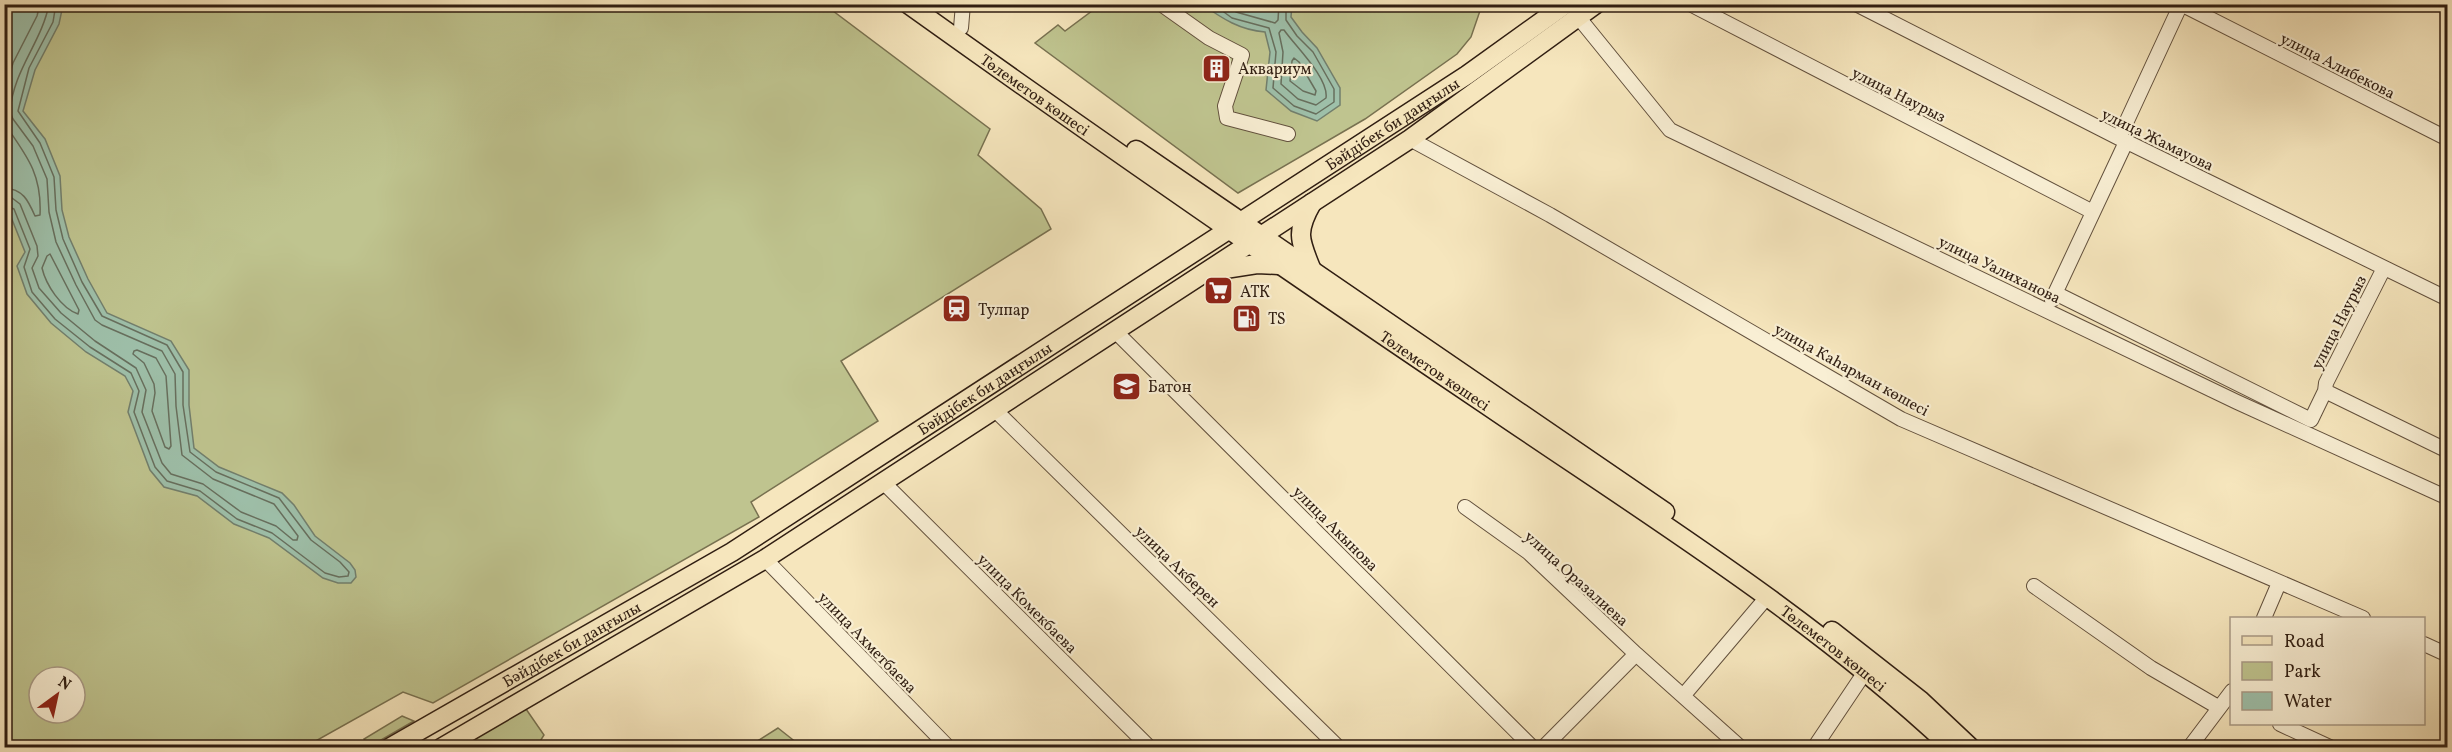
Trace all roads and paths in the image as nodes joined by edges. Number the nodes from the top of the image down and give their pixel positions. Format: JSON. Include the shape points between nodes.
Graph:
{"nodes":[{"id":1,"x":908,"y":4,"type":"edge"},
{"id":2,"x":929,"y":4,"type":"edge"},
{"id":3,"x":963,"y":4,"type":"edge"},
{"id":4,"x":1161,"y":4,"type":"edge"},
{"id":5,"x":1566,"y":4,"type":"edge"},
{"id":6,"x":1596,"y":4,"type":"edge"},
{"id":7,"x":1690,"y":4,"type":"edge"},
{"id":8,"x":1856,"y":4,"type":"edge"},
{"id":9,"x":2181,"y":5,"type":"edge"},
{"id":10,"x":1579,"y":18,"type":"junction"},
{"id":11,"x":961,"y":28,"type":"junction"},
{"id":12,"x":1288,"y":134,"type":"dead end"},
{"id":13,"x":1410,"y":139,"type":"junction"},
{"id":14,"x":2448,"y":139,"type":"edge"},
{"id":15,"x":2123,"y":140,"type":"junction"},
{"id":16,"x":1312,"y":202,"type":"junction"},
{"id":17,"x":2093,"y":212,"type":"junction"},
{"id":18,"x":1233,"y":225,"type":"junction"},
{"id":19,"x":1255,"y":239,"type":"junction"},
{"id":20,"x":1279,"y":265,"type":"junction"},
{"id":21,"x":1311,"y":268,"type":"junction"},
{"id":22,"x":2384,"y":268,"type":"junction"},
{"id":23,"x":1204,"y":272,"type":"junction"},
{"id":24,"x":2055,"y":293,"type":"junction"},
{"id":25,"x":2448,"y":299,"type":"edge"},
{"id":26,"x":2047,"y":310,"type":"junction"},
{"id":27,"x":1116,"y":331,"type":"junction"},
{"id":28,"x":1033,"y":356,"type":"junction"},
{"id":29,"x":1047,"y":375,"type":"junction"},
{"id":30,"x":2325,"y":392,"type":"junction"},
{"id":31,"x":994,"y":409,"type":"junction"},
{"id":32,"x":2448,"y":452,"type":"edge"},
{"id":33,"x":883,"y":482,"type":"junction"},
{"id":34,"x":2448,"y":498,"type":"edge"},
{"id":35,"x":1465,"y":507,"type":"dead end"},
{"id":36,"x":765,"y":559,"type":"junction"},
{"id":37,"x":2279,"y":583,"type":"junction"},
{"id":38,"x":2034,"y":586,"type":"dead end"},
{"id":39,"x":1767,"y":597,"type":"junction"},
{"id":40,"x":2264,"y":617,"type":"edge"},
{"id":41,"x":2361,"y":617,"type":"edge"},
{"id":42,"x":2425,"y":644,"type":"edge"},
{"id":43,"x":1636,"y":654,"type":"junction"},
{"id":44,"x":2448,"y":655,"type":"edge"},
{"id":45,"x":1865,"y":672,"type":"junction"},
{"id":46,"x":1683,"y":696,"type":"junction"},
{"id":47,"x":2230,"y":696,"type":"edge"},
{"id":48,"x":2218,"y":707,"type":"junction"},
{"id":49,"x":2284,"y":725,"type":"edge"},
{"id":50,"x":389,"y":747,"type":"edge"},
{"id":51,"x":441,"y":747,"type":"edge"},
{"id":52,"x":949,"y":747,"type":"edge"},
{"id":53,"x":1150,"y":747,"type":"edge"},
{"id":54,"x":1339,"y":747,"type":"edge"},
{"id":55,"x":1533,"y":747,"type":"edge"},
{"id":56,"x":1544,"y":747,"type":"edge"},
{"id":57,"x":1741,"y":747,"type":"edge"},
{"id":58,"x":1814,"y":747,"type":"edge"},
{"id":59,"x":1952,"y":747,"type":"edge"},
{"id":60,"x":1971,"y":747,"type":"edge"},
{"id":61,"x":2189,"y":747,"type":"edge"},
{"id":62,"x":2332,"y":747,"type":"edge"}],
"edges":[{"from":1,"to":18,"type":"main road","name":"Төлеметов көшесі"},
{"from":2,"to":11,"type":"main road","name":"Төлеметов көшесі"},
{"from":3,"to":11,"type":"street"},
{"from":4,"to":12,"type":"street","via":[[1209,38],[1242,55],[1225,106],[1227,118]]},
{"from":5,"to":18,"type":"main road","name":"Бәйдібек би даңғылы","via":[[1467,75]]},
{"from":6,"to":10,"type":"main road","name":"Бәйдібек би даңғылы"},
{"from":7,"to":17,"type":"street","name":"улица Наурыз"},
{"from":8,"to":15,"type":"street","name":"улица Жамауова"},
{"from":9,"to":14,"type":"street","name":"улица Алибекова"},
{"from":9,"to":15,"type":"street"},
{"from":10,"to":13,"type":"main road","name":"Бәйдібек би даңғылы"},
{"from":10,"to":26,"type":"street","name":"улица Уалиханова","via":[[1670,130]]},
{"from":11,"to":18,"type":"main road","name":"Төлеметов көшесі"},
{"from":13,"to":16,"type":"main road","name":"Бәйдібек би даңғылы"},
{"from":13,"to":37,"type":"street","name":"улица Каһарман көшесі","via":[[1550,215],[1901,419]]},
{"from":15,"to":17,"type":"street"},
{"from":15,"to":22,"type":"street","name":"улица Жамауова"},
{"from":16,"to":19,"type":"main road","name":"Бәйдібек би даңғылы"},
{"from":16,"to":21,"type":"main road","via":[[1299,236]]},
{"from":17,"to":24,"type":"street"},
{"from":18,"to":19,"type":"main road","name":"Төлеметов көшесі"},
{"from":18,"to":28,"type":"main road","name":"Бәйдібек би даңғылы"},
{"from":19,"to":20,"type":"main road","name":"Төлеметов көшесі"},
{"from":19,"to":21,"type":"main road","name":"Төлеметов көшесі"},
{"from":19,"to":23,"type":"main road","name":"Бәйдібек би даңғылы"},
{"from":20,"to":23,"type":"main road"},
{"from":20,"to":39,"type":"main road","name":"Төлеметов көшесі"},
{"from":21,"to":60,"type":"main road","name":"Төлеметов көшесі","via":[[1768,584],[1871,660]]},
{"from":22,"to":25,"type":"street","name":"улица Жамауова"},
{"from":22,"to":30,"type":"street","name":"улица Наурыз"},
{"from":23,"to":27,"type":"main road","name":"Бәйдібек би даңғылы"},
{"from":24,"to":26,"type":"street"},
{"from":24,"to":30,"type":"street","name":"улица Наурыз","via":[[2312,420]]},
{"from":26,"to":34,"type":"street","name":"улица Уалиханова","via":[[2236,402]]},
{"from":27,"to":29,"type":"main road","name":"Бәйдібек би даңғылы"},
{"from":27,"to":55,"type":"street","name":"улица Акынова"},
{"from":28,"to":29,"type":"main road"},
{"from":28,"to":50,"type":"main road","name":"Бәйдібек би даңғылы","via":[[732,552]]},
{"from":29,"to":31,"type":"main road","name":"Бәйдібек би даңғылы"},
{"from":30,"to":32,"type":"street","name":"улица Наурыз"},
{"from":31,"to":33,"type":"main road","name":"Бәйдібек би даңғылы"},
{"from":31,"to":54,"type":"street","name":"улица Акберен"},
{"from":33,"to":36,"type":"main road","name":"Бәйдібек би даңғылы"},
{"from":33,"to":53,"type":"street","name":"улица Комекбаева"},
{"from":35,"to":43,"type":"street","name":"улица Оразалиева","via":[[1528,552]]},
{"from":36,"to":51,"type":"main road","name":"Бәйдібек би даңғылы"},
{"from":36,"to":52,"type":"street","name":"улица Ахметбаева"},
{"from":37,"to":40,"type":"street"},
{"from":37,"to":41,"type":"street","name":"улица Каһарман көшесі"},
{"from":38,"to":48,"type":"street","via":[[2151,668]]},
{"from":39,"to":45,"type":"main road","name":"Төлеметов көшесі"},
{"from":39,"to":46,"type":"street"},
{"from":42,"to":44,"type":"street"},
{"from":43,"to":46,"type":"street","name":"улица Оразалиева"},
{"from":43,"to":56,"type":"street"},
{"from":45,"to":58,"type":"street"},
{"from":45,"to":59,"type":"main road","name":"Төлеметов көшесі"},
{"from":46,"to":57,"type":"street","name":"улица Оразалиева"},
{"from":47,"to":48,"type":"street"},
{"from":48,"to":61,"type":"street"},
{"from":49,"to":62,"type":"street"}]}
